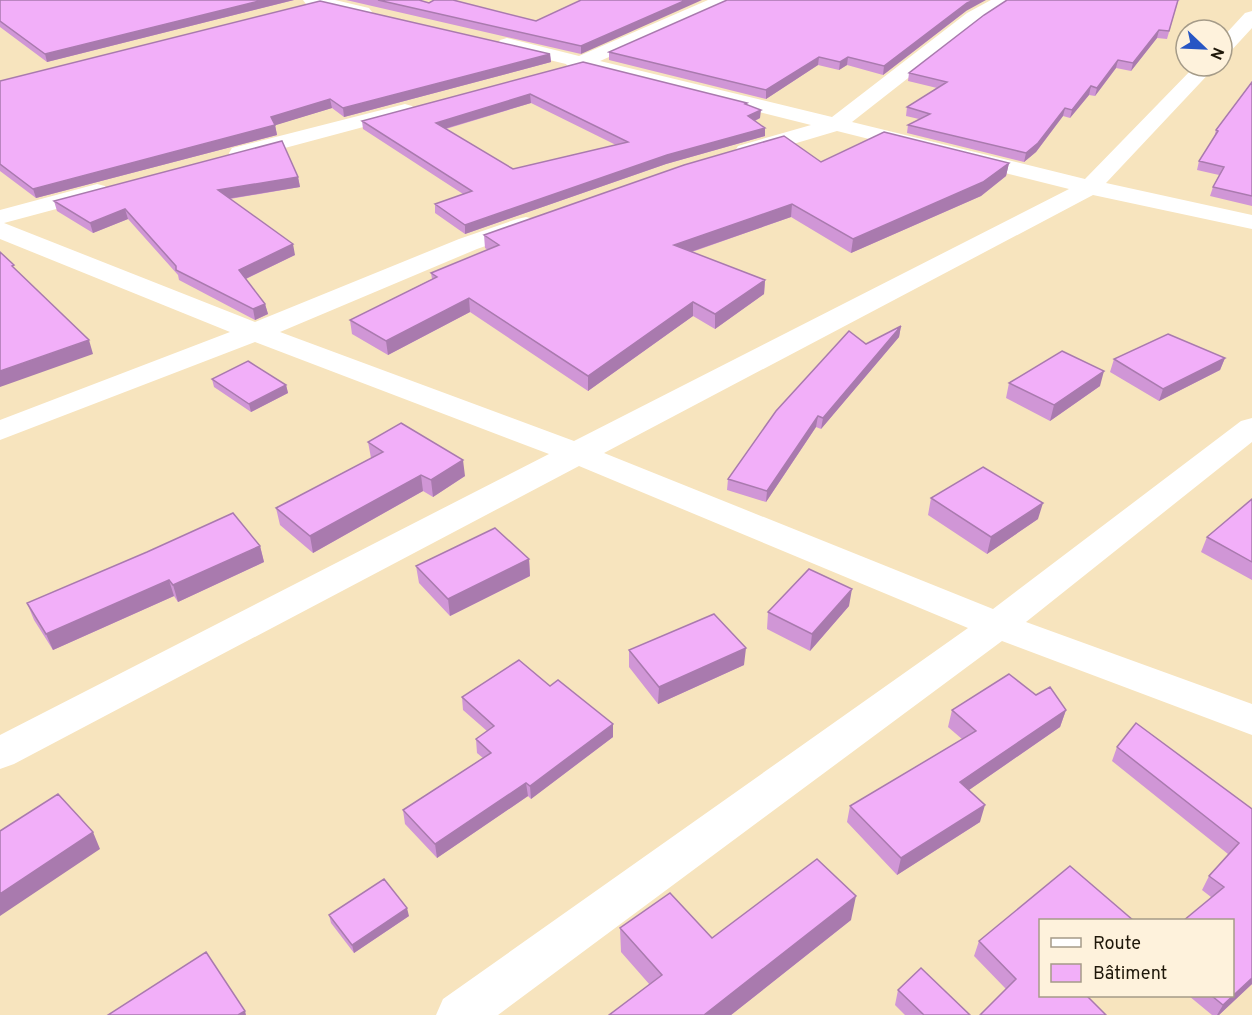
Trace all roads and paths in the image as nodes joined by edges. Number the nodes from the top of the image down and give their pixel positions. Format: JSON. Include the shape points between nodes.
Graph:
{"nodes":[{"id":1,"x":723,"y":0,"type":"edge"},
{"id":2,"x":1004,"y":0,"type":"edge"},
{"id":3,"x":310,"y":3,"type":"edge"},
{"id":4,"x":380,"y":15,"type":"edge"},
{"id":5,"x":1252,"y":17,"type":"edge"},
{"id":6,"x":1234,"y":36,"type":"edge"},
{"id":7,"x":485,"y":39,"type":"edge"},
{"id":8,"x":583,"y":62,"type":"junction"},
{"id":9,"x":537,"y":74,"type":"edge"},
{"id":10,"x":1194,"y":78,"type":"edge"},
{"id":11,"x":423,"y":105,"type":"edge"},
{"id":12,"x":835,"y":125,"type":"junction"},
{"id":13,"x":721,"y":158,"type":"edge"},
{"id":14,"x":217,"y":159,"type":"edge"},
{"id":15,"x":114,"y":187,"type":"edge"},
{"id":16,"x":1090,"y":187,"type":"junction"},
{"id":17,"x":0,"y":217,"type":"edge"},
{"id":18,"x":544,"y":217,"type":"edge"},
{"id":19,"x":1252,"y":222,"type":"edge"},
{"id":20,"x":0,"y":230,"type":"edge"},
{"id":21,"x":255,"y":332,"type":"junction"},
{"id":22,"x":1252,"y":427,"type":"edge"},
{"id":23,"x":0,"y":431,"type":"edge"},
{"id":24,"x":576,"y":453,"type":"junction"},
{"id":25,"x":999,"y":624,"type":"junction"},
{"id":26,"x":1252,"y":720,"type":"edge"},
{"id":27,"x":0,"y":753,"type":"edge"},
{"id":28,"x":460,"y":1015,"type":"edge"}],
"edges":[{"from":1,"to":8,"type":"street"},
{"from":2,"to":12,"type":"street","via":[[974,18]]},
{"from":3,"to":4,"type":"street"},
{"from":5,"to":6,"type":"street"},
{"from":7,"to":8,"type":"street"},
{"from":8,"to":9,"type":"street"},
{"from":8,"to":12,"type":"street"},
{"from":10,"to":16,"type":"street"},
{"from":11,"to":14,"type":"street"},
{"from":12,"to":13,"type":"street"},
{"from":12,"to":16,"type":"street"},
{"from":15,"to":17,"type":"street"},
{"from":16,"to":19,"type":"street"},
{"from":16,"to":24,"type":"street"},
{"from":18,"to":21,"type":"street","via":[[468,244]]},
{"from":20,"to":21,"type":"street"},
{"from":21,"to":23,"type":"street"},
{"from":21,"to":24,"type":"street"},
{"from":22,"to":25,"type":"street"},
{"from":24,"to":25,"type":"street","via":[[939,603]]},
{"from":24,"to":27,"type":"street"},
{"from":25,"to":26,"type":"street"},
{"from":25,"to":28,"type":"street"}]}
